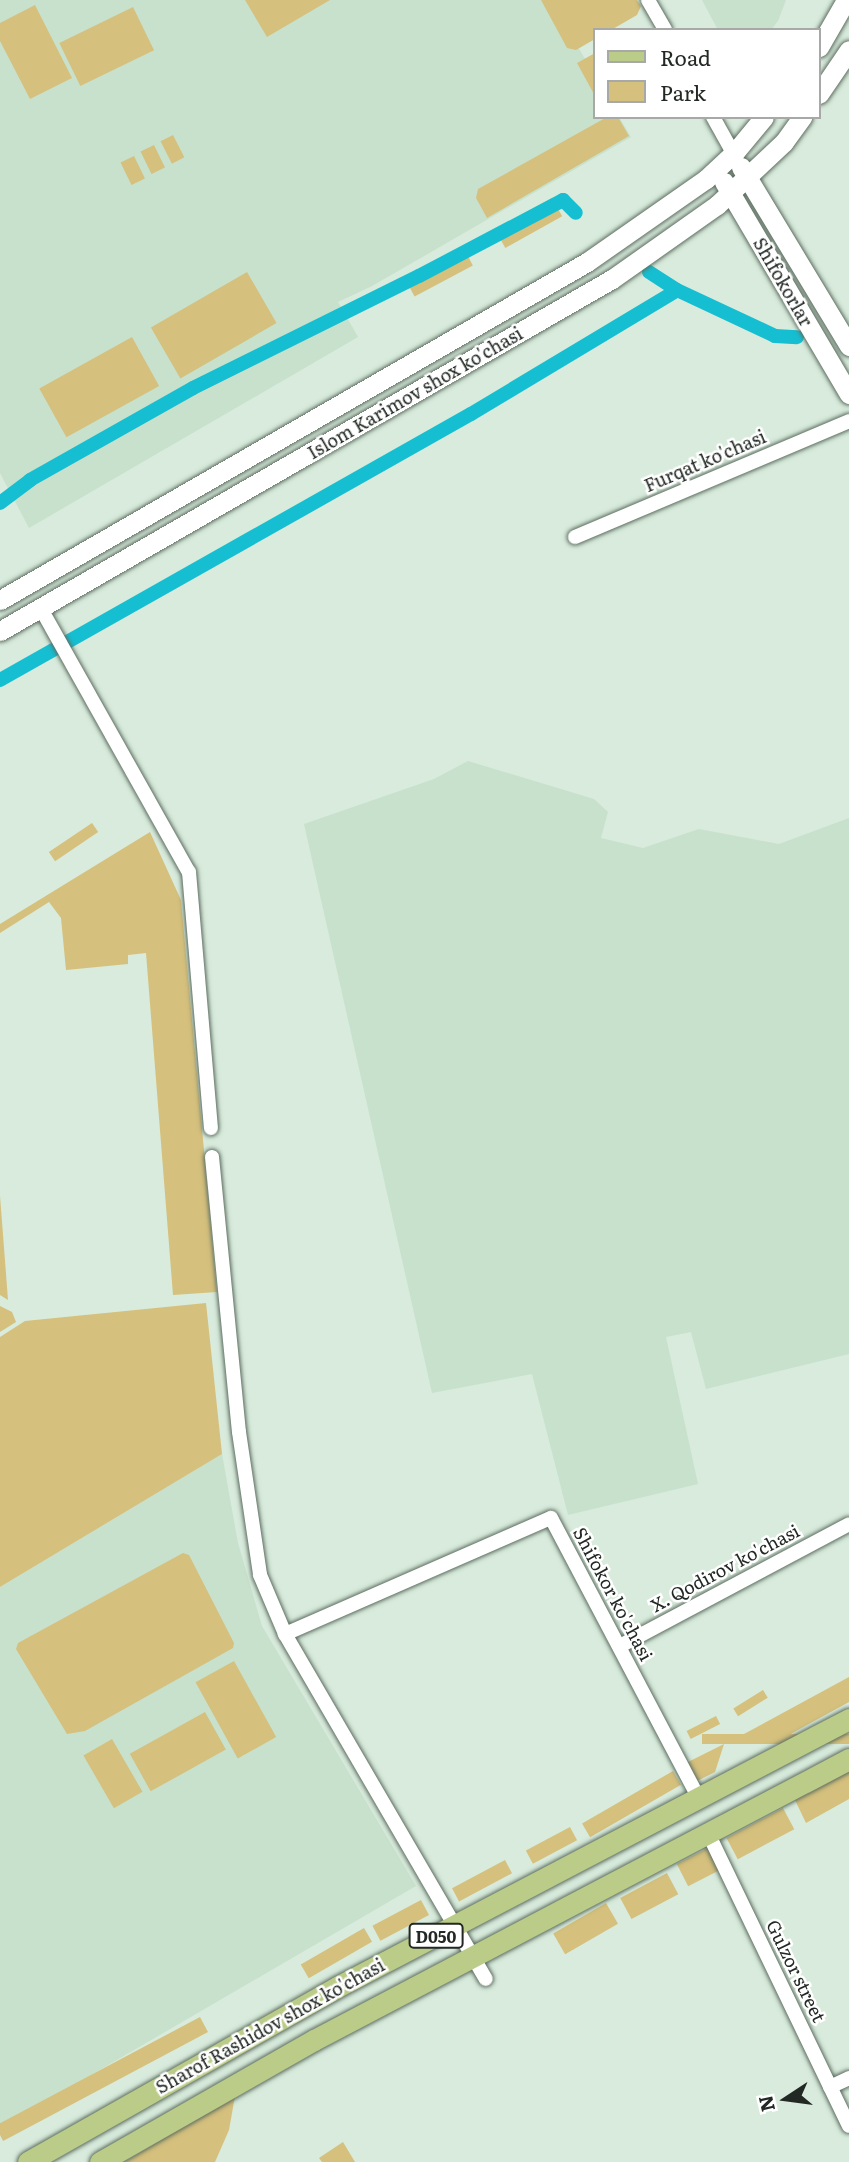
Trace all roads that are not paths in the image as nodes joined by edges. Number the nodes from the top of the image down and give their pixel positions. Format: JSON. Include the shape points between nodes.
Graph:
{"nodes":[{"id":1,"x":648,"y":0,"type":"edge"},
{"id":2,"x":846,"y":0,"type":"edge"},
{"id":3,"x":664,"y":28,"type":"edge"},
{"id":4,"x":821,"y":44,"type":"edge"},
{"id":5,"x":849,"y":50,"type":"edge"},
{"id":6,"x":843,"y":75,"type":"edge"},
{"id":7,"x":821,"y":92,"type":"edge"},
{"id":8,"x":714,"y":119,"type":"edge"},
{"id":9,"x":762,"y":119,"type":"edge"},
{"id":10,"x":800,"y":119,"type":"edge"},
{"id":11,"x":733,"y":153,"type":"junction"},
{"id":12,"x":716,"y":170,"type":"junction"},
{"id":13,"x":746,"y":179,"type":"junction"},
{"id":14,"x":731,"y":192,"type":"junction"},
{"id":15,"x":849,"y":346,"type":"edge"},
{"id":16,"x":849,"y":394,"type":"edge"},
{"id":17,"x":849,"y":421,"type":"edge"},
{"id":18,"x":575,"y":537,"type":"dead end"},
{"id":19,"x":0,"y":600,"type":"edge"},
{"id":20,"x":40,"y":607,"type":"junction"},
{"id":21,"x":0,"y":631,"type":"edge"},
{"id":22,"x":211,"y":1128,"type":"dead end"},
{"id":23,"x":212,"y":1157,"type":"dead end"},
{"id":24,"x":849,"y":1524,"type":"edge"},
{"id":25,"x":285,"y":1634,"type":"junction"},
{"id":26,"x":620,"y":1646,"type":"junction"},
{"id":27,"x":849,"y":1719,"type":"edge"},
{"id":28,"x":849,"y":1759,"type":"edge"},
{"id":29,"x":698,"y":1797,"type":"junction"},
{"id":30,"x":708,"y":1833,"type":"junction"},
{"id":31,"x":612,"y":1843,"type":"junction"},
{"id":32,"x":621,"y":1879,"type":"junction"},
{"id":33,"x":457,"y":1925,"type":"junction"},
{"id":34,"x":473,"y":1957,"type":"junction"},
{"id":35,"x":486,"y":1979,"type":"dead end"},
{"id":36,"x":849,"y":2078,"type":"edge"},
{"id":37,"x":830,"y":2087,"type":"junction"},
{"id":38,"x":849,"y":2126,"type":"edge"},
{"id":39,"x":28,"y":2162,"type":"edge"},
{"id":40,"x":100,"y":2162,"type":"edge"}],
"edges":[{"from":1,"to":3,"type":"street"},
{"from":2,"to":4,"type":"main road"},
{"from":5,"to":6,"type":"main road"},
{"from":6,"to":7,"type":"main road"},
{"from":8,"to":11,"type":"street"},
{"from":9,"to":11,"type":"main road","name":"Islom Karimov shox ko'chasi"},
{"from":10,"to":13,"type":"main road","name":"Islom Karimov shox ko'chasi"},
{"from":11,"to":12,"type":"main road","name":"Islom Karimov shox ko'chasi"},
{"from":11,"to":13,"type":"main road","name":"Shifokorlar"},
{"from":12,"to":14,"type":"main road","name":"Shifokorlar"},
{"from":12,"to":19,"type":"main road","name":"Islom Karimov shox ko'chasi","via":[[673,205],[587,262]]},
{"from":13,"to":14,"type":"main road","name":"Islom Karimov shox ko'chasi"},
{"from":13,"to":15,"type":"main road","name":"Shifokorlar"},
{"from":14,"to":16,"type":"main road","name":"Shifokorlar"},
{"from":14,"to":20,"type":"main road","name":"Islom Karimov shox ko'chasi","via":[[565,308]]},
{"from":17,"to":18,"type":"street","name":"Furqat ko'chasi"},
{"from":20,"to":21,"type":"main road","name":"Islom Karimov shox ko'chasi"},
{"from":20,"to":22,"type":"street","via":[[189,872]]},
{"from":23,"to":25,"type":"street","via":[[239,1432],[260,1575]]},
{"from":24,"to":26,"type":"street","name":"X. Qodirov ko'chasi"},
{"from":25,"to":26,"type":"street","name":"Shifokor ko'chasi","via":[[551,1518]]},
{"from":25,"to":33,"type":"street"},
{"from":26,"to":29,"type":"street","name":"Shifokor ko'chasi"},
{"from":27,"to":29,"type":"main road","name":"Sharof Rashidov shox ko'chasi","number":"D050"},
{"from":28,"to":30,"type":"main road","name":"Sharof Rashidov shox ko'chasi","number":"D050"},
{"from":29,"to":31,"type":"main road","name":"Sharof Rashidov shox ko'chasi","number":"D050"},
{"from":30,"to":32,"type":"main road","name":"Sharof Rashidov shox ko'chasi","number":"D050"},
{"from":30,"to":37,"type":"street","name":"Gulzor street"},
{"from":31,"to":32,"type":"main road","via":[[599,1855],[596,1870],[603,1878]]},
{"from":31,"to":33,"type":"main road","name":"Sharof Rashidov shox ko'chasi","number":"D050"},
{"from":32,"to":34,"type":"main road","name":"Sharof Rashidov shox ko'chasi","number":"D050"},
{"from":33,"to":34,"type":"street"},
{"from":33,"to":39,"type":"main road","name":"Sharof Rashidov shox ko'chasi","number":"D050","via":[[337,1987]]},
{"from":34,"to":35,"type":"street"},
{"from":34,"to":40,"type":"main road","name":"Sharof Rashidov shox ko'chasi","number":"D050","via":[[249,2075]]},
{"from":36,"to":37,"type":"street"},
{"from":37,"to":38,"type":"street","name":"Gulzor street"}]}
